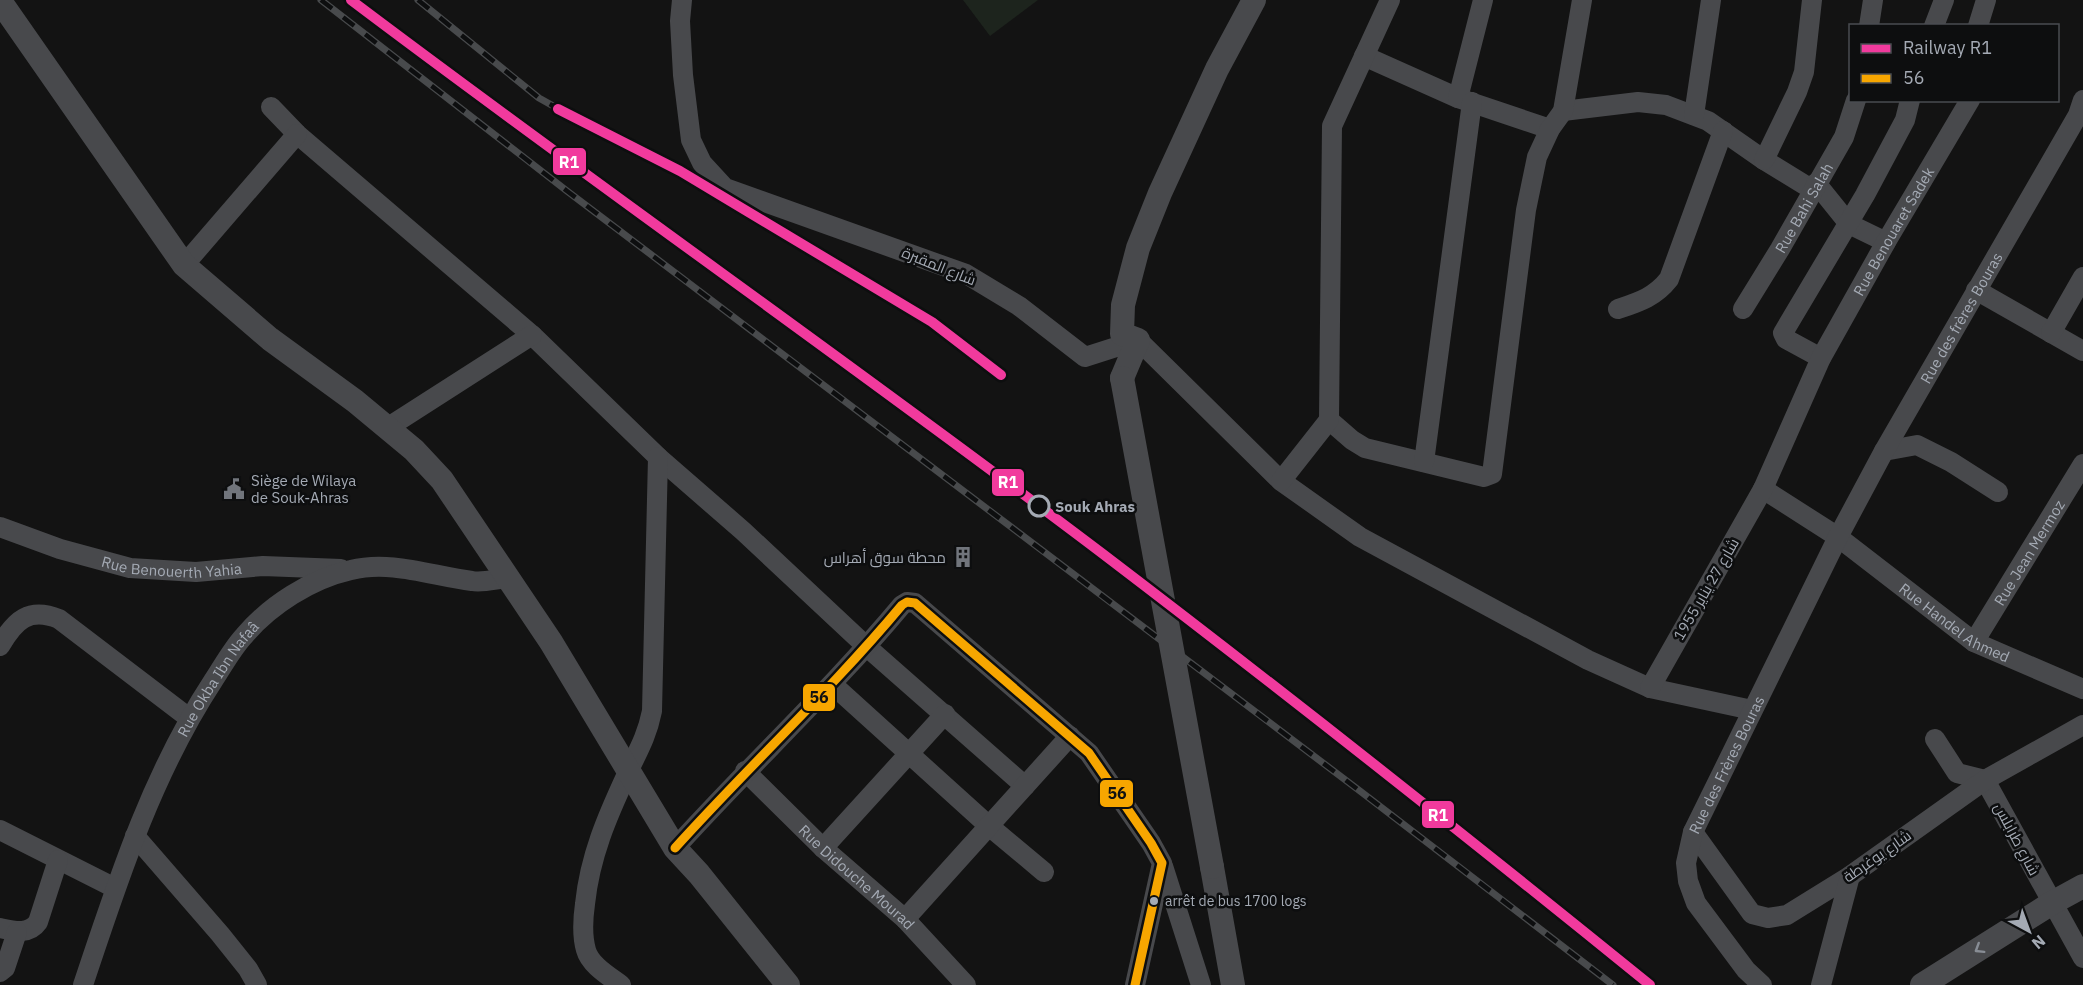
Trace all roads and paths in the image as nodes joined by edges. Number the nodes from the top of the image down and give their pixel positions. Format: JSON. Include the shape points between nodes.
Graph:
{"nodes":[{"id":1,"x":682,"y":0,"type":"edge"},
{"id":2,"x":1254,"y":0,"type":"edge"},
{"id":3,"x":1390,"y":0,"type":"edge"},
{"id":4,"x":1483,"y":0,"type":"edge"},
{"id":5,"x":1582,"y":0,"type":"edge"},
{"id":6,"x":1711,"y":0,"type":"edge"},
{"id":7,"x":1812,"y":0,"type":"edge"},
{"id":8,"x":1874,"y":0,"type":"edge"},
{"id":9,"x":1941,"y":0,"type":"edge"},
{"id":10,"x":1986,"y":0,"type":"edge"},
{"id":11,"x":0,"y":1,"type":"edge"},
{"id":12,"x":1869,"y":24,"type":"edge"},
{"id":13,"x":1935,"y":24,"type":"edge"},
{"id":14,"x":1979,"y":24,"type":"edge"},
{"id":15,"x":1364,"y":56,"type":"junction"},
{"id":16,"x":1465,"y":100,"type":"junction"},
{"id":17,"x":1855,"y":102,"type":"edge"},
{"id":18,"x":1910,"y":102,"type":"edge"},
{"id":19,"x":1969,"y":102,"type":"edge"},
{"id":20,"x":271,"y":107,"type":"dead end"},
{"id":21,"x":1563,"y":111,"type":"junction"},
{"id":22,"x":2081,"y":112,"type":"edge"},
{"id":23,"x":1694,"y":115,"type":"junction"},
{"id":24,"x":1550,"y":129,"type":"junction"},
{"id":25,"x":1723,"y":131,"type":"junction"},
{"id":26,"x":297,"y":134,"type":"junction"},
{"id":27,"x":1764,"y":160,"type":"junction"},
{"id":28,"x":1815,"y":187,"type":"junction"},
{"id":29,"x":1848,"y":224,"type":"junction"},
{"id":30,"x":1886,"y":242,"type":"junction"},
{"id":31,"x":184,"y":265,"type":"junction"},
{"id":32,"x":2083,"y":277,"type":"edge"},
{"id":33,"x":1976,"y":290,"type":"junction"},
{"id":34,"x":1618,"y":309,"type":"dead end"},
{"id":35,"x":1743,"y":309,"type":"dead end"},
{"id":36,"x":2051,"y":333,"type":"junction"},
{"id":37,"x":532,"y":335,"type":"junction"},
{"id":38,"x":1138,"y":340,"type":"junction"},
{"id":39,"x":2083,"y":351,"type":"edge"},
{"id":40,"x":1820,"y":361,"type":"junction"},
{"id":41,"x":1329,"y":420,"type":"junction"},
{"id":42,"x":387,"y":428,"type":"junction"},
{"id":43,"x":1884,"y":451,"type":"junction"},
{"id":44,"x":658,"y":457,"type":"junction"},
{"id":45,"x":1424,"y":462,"type":"junction"},
{"id":46,"x":2083,"y":464,"type":"edge"},
{"id":47,"x":1281,"y":480,"type":"junction"},
{"id":48,"x":1763,"y":489,"type":"junction"},
{"id":49,"x":1998,"y":492,"type":"dead end"},
{"id":50,"x":0,"y":527,"type":"edge"},
{"id":51,"x":1838,"y":537,"type":"junction"},
{"id":52,"x":351,"y":570,"type":"junction"},
{"id":53,"x":508,"y":578,"type":"junction"},
{"id":54,"x":1974,"y":642,"type":"junction"},
{"id":55,"x":0,"y":646,"type":"edge"},
{"id":56,"x":867,"y":646,"type":"junction"},
{"id":57,"x":832,"y":684,"type":"junction"},
{"id":58,"x":1650,"y":688,"type":"junction"},
{"id":59,"x":2083,"y":689,"type":"edge"},
{"id":60,"x":1752,"y":710,"type":"junction"},
{"id":61,"x":945,"y":714,"type":"junction"},
{"id":62,"x":189,"y":718,"type":"junction"},
{"id":63,"x":2083,"y":725,"type":"edge"},
{"id":64,"x":1070,"y":736,"type":"junction"},
{"id":65,"x":1935,"y":739,"type":"dead end"},
{"id":66,"x":911,"y":753,"type":"junction"},
{"id":67,"x":629,"y":771,"type":"junction"},
{"id":68,"x":745,"y":771,"type":"junction"},
{"id":69,"x":1985,"y":780,"type":"junction"},
{"id":70,"x":1025,"y":786,"type":"junction"},
{"id":71,"x":989,"y":826,"type":"junction"},
{"id":72,"x":0,"y":830,"type":"edge"},
{"id":73,"x":1693,"y":832,"type":"junction"},
{"id":74,"x":135,"y":836,"type":"junction"},
{"id":75,"x":675,"y":848,"type":"junction"},
{"id":76,"x":823,"y":848,"type":"junction"},
{"id":77,"x":58,"y":860,"type":"junction"},
{"id":78,"x":1162,"y":863,"type":"junction"},
{"id":79,"x":1044,"y":872,"type":"dead end"},
{"id":80,"x":1850,"y":876,"type":"junction"},
{"id":81,"x":2083,"y":886,"type":"edge"},
{"id":82,"x":115,"y":888,"type":"junction"},
{"id":83,"x":2052,"y":903,"type":"junction"},
{"id":84,"x":904,"y":919,"type":"junction"},
{"id":85,"x":9,"y":930,"type":"edge"},
{"id":86,"x":2083,"y":958,"type":"edge"},
{"id":87,"x":0,"y":972,"type":"edge"},
{"id":88,"x":83,"y":985,"type":"edge"},
{"id":89,"x":258,"y":985,"type":"edge"},
{"id":90,"x":621,"y":985,"type":"edge"},
{"id":91,"x":788,"y":985,"type":"edge"},
{"id":92,"x":966,"y":985,"type":"edge"},
{"id":93,"x":1136,"y":985,"type":"edge"},
{"id":94,"x":1201,"y":985,"type":"edge"},
{"id":95,"x":1233,"y":985,"type":"edge"},
{"id":96,"x":1762,"y":985,"type":"edge"},
{"id":97,"x":1821,"y":985,"type":"edge"},
{"id":98,"x":1922,"y":985,"type":"edge"}],
"edges":[{"from":1,"to":38,"type":"street","name":"شارع المقبرة","via":[[682,63],[691,141],[702,163],[724,188],[966,274],[1019,306],[1085,357]]},
{"from":2,"to":38,"type":"street","via":[[1217,69],[1138,248],[1122,305],[1122,334]]},
{"from":3,"to":15,"type":"street"},
{"from":4,"to":16,"type":"street"},
{"from":5,"to":21,"type":"street"},
{"from":6,"to":23,"type":"street"},
{"from":7,"to":27,"type":"street","via":[[1804,72]]},
{"from":8,"to":12,"type":"street"},
{"from":9,"to":13,"type":"street"},
{"from":10,"to":14,"type":"street"},
{"from":11,"to":31,"type":"street"},
{"from":15,"to":16,"type":"street"},
{"from":15,"to":41,"type":"street","via":[[1332,126]]},
{"from":16,"to":24,"type":"street"},
{"from":16,"to":45,"type":"street"},
{"from":17,"to":28,"type":"street","name":"Rue Bahi Salah","via":[[1844,137]]},
{"from":18,"to":29,"type":"street","via":[[1905,120]]},
{"from":19,"to":30,"type":"street","name":"Rue Benouaret Sadek"},
{"from":20,"to":26,"type":"street"},
{"from":21,"to":23,"type":"street","via":[[1638,102],[1666,105]]},
{"from":21,"to":24,"type":"street"},
{"from":22,"to":33,"type":"street","name":"Rue des frères Bouras"},
{"from":23,"to":25,"type":"street"},
{"from":24,"to":45,"type":"street","via":[[1538,157],[1526,210],[1493,472],[1484,477]]},
{"from":25,"to":27,"type":"street"},
{"from":25,"to":34,"type":"street","via":[[1669,279],[1646,300]]},
{"from":26,"to":31,"type":"street"},
{"from":26,"to":37,"type":"street"},
{"from":27,"to":28,"type":"street"},
{"from":28,"to":29,"type":"street"},
{"from":28,"to":35,"type":"street","name":"Rue Bahi Salah"},
{"from":29,"to":30,"type":"street"},
{"from":29,"to":40,"type":"street","via":[[1783,333]]},
{"from":30,"to":40,"type":"street","name":"Rue Benouaret Sadek"},
{"from":31,"to":42,"type":"street","via":[[270,339]]},
{"from":32,"to":36,"type":"street"},
{"from":33,"to":36,"type":"street"},
{"from":33,"to":43,"type":"street","name":"Rue des frères Bouras"},
{"from":36,"to":39,"type":"street"},
{"from":37,"to":42,"type":"street"},
{"from":37,"to":44,"type":"street"},
{"from":38,"to":47,"type":"street"},
{"from":38,"to":95,"type":"street","bridge":true,"via":[[1122,378]]},
{"from":40,"to":48,"type":"street","name":"Rue Benouaret Sadek"},
{"from":41,"to":45,"type":"street","via":[[1365,448]]},
{"from":41,"to":47,"type":"street"},
{"from":42,"to":53,"type":"street","via":[[442,480]]},
{"from":43,"to":49,"type":"street","via":[[1917,445]]},
{"from":43,"to":51,"type":"street","name":"Rue des frères Bouras"},
{"from":44,"to":56,"type":"street"},
{"from":44,"to":67,"type":"street","via":[[652,711],[643,744]]},
{"from":46,"to":54,"type":"street","name":"Rue Jean Mermoz"},
{"from":47,"to":58,"type":"street","via":[[1360,537],[1588,660]]},
{"from":48,"to":51,"type":"street","name":"Rue Handel Ahmed"},
{"from":48,"to":58,"type":"street","name":"شارع 27 يناير 1955"},
{"from":50,"to":52,"type":"street","name":"Rue Benouerth Yahia","via":[[130,568],[196,572],[262,566]]},
{"from":51,"to":54,"type":"street","name":"Rue Handel Ahmed"},
{"from":51,"to":60,"type":"street","name":"Rue des Frères Bouras"},
{"from":52,"to":53,"type":"street","name":"Rue Okba Ibn Nafaâ","via":[[381,566],[474,582]]},
{"from":52,"to":62,"type":"street","name":"Rue Okba Ibn Nafaâ","via":[[314,583],[260,619],[243,637]]},
{"from":53,"to":67,"type":"street"},
{"from":54,"to":59,"type":"street","name":"Rue Handel Ahmed"},
{"from":55,"to":62,"type":"street","via":[[19,621],[32,614],[46,614]]},
{"from":56,"to":57,"type":"street"},
{"from":56,"to":61,"type":"street"},
{"from":56,"to":64,"type":"street","via":[[902,605],[915,603]]},
{"from":57,"to":66,"type":"street"},
{"from":57,"to":68,"type":"street"},
{"from":58,"to":60,"type":"street"},
{"from":60,"to":73,"type":"street","name":"Rue des Frères Bouras"},
{"from":61,"to":66,"type":"street"},
{"from":61,"to":70,"type":"street"},
{"from":62,"to":74,"type":"street","name":"Rue Okba Ibn Nafaâ"},
{"from":63,"to":69,"type":"street","name":"شارع يوغرطة"},
{"from":64,"to":70,"type":"street"},
{"from":64,"to":78,"type":"street","via":[[1089,753]]},
{"from":65,"to":69,"type":"street","via":[[1957,773]]},
{"from":66,"to":71,"type":"street"},
{"from":66,"to":76,"type":"street"},
{"from":67,"to":75,"type":"street"},
{"from":67,"to":90,"type":"street","via":[[598,840],[587,880],[584,915],[590,958]]},
{"from":68,"to":75,"type":"street"},
{"from":68,"to":76,"type":"street","name":"Rue Didouche Mourad"},
{"from":69,"to":80,"type":"street","name":"شارع يوغرطة"},
{"from":69,"to":83,"type":"street","name":"شارع طرابلس"},
{"from":70,"to":71,"type":"street"},
{"from":71,"to":79,"type":"street"},
{"from":71,"to":84,"type":"street"},
{"from":72,"to":77,"type":"street"},
{"from":73,"to":80,"type":"street","name":"شارع يوغرطة","via":[[1752,914],[1768,918],[1787,915]]},
{"from":73,"to":96,"type":"street","name":"Rue des Frères Bouras","via":[[1686,863],[1696,903],[1746,970]]},
{"from":74,"to":82,"type":"street","name":"Rue Okba Ibn Nafaâ"},
{"from":74,"to":89,"type":"street","via":[[220,934]]},
{"from":75,"to":91,"type":"street"},
{"from":76,"to":84,"type":"street","name":"Rue Didouche Mourad"},
{"from":77,"to":82,"type":"street"},
{"from":77,"to":85,"type":"street","via":[[38,922],[30,930]]},
{"from":78,"to":93,"type":"street"},
{"from":78,"to":94,"type":"street"},
{"from":80,"to":97,"type":"street"},
{"from":81,"to":83,"type":"street"},
{"from":82,"to":88,"type":"street","name":"Rue Okba Ibn Nafaâ"},
{"from":83,"to":86,"type":"street","name":"شارع طرابلس"},
{"from":83,"to":98,"type":"street","one_way":true},
{"from":84,"to":92,"type":"street","name":"Rue Didouche Mourad"},
{"from":85,"to":87,"type":"street","via":[[5,968]]}]}
